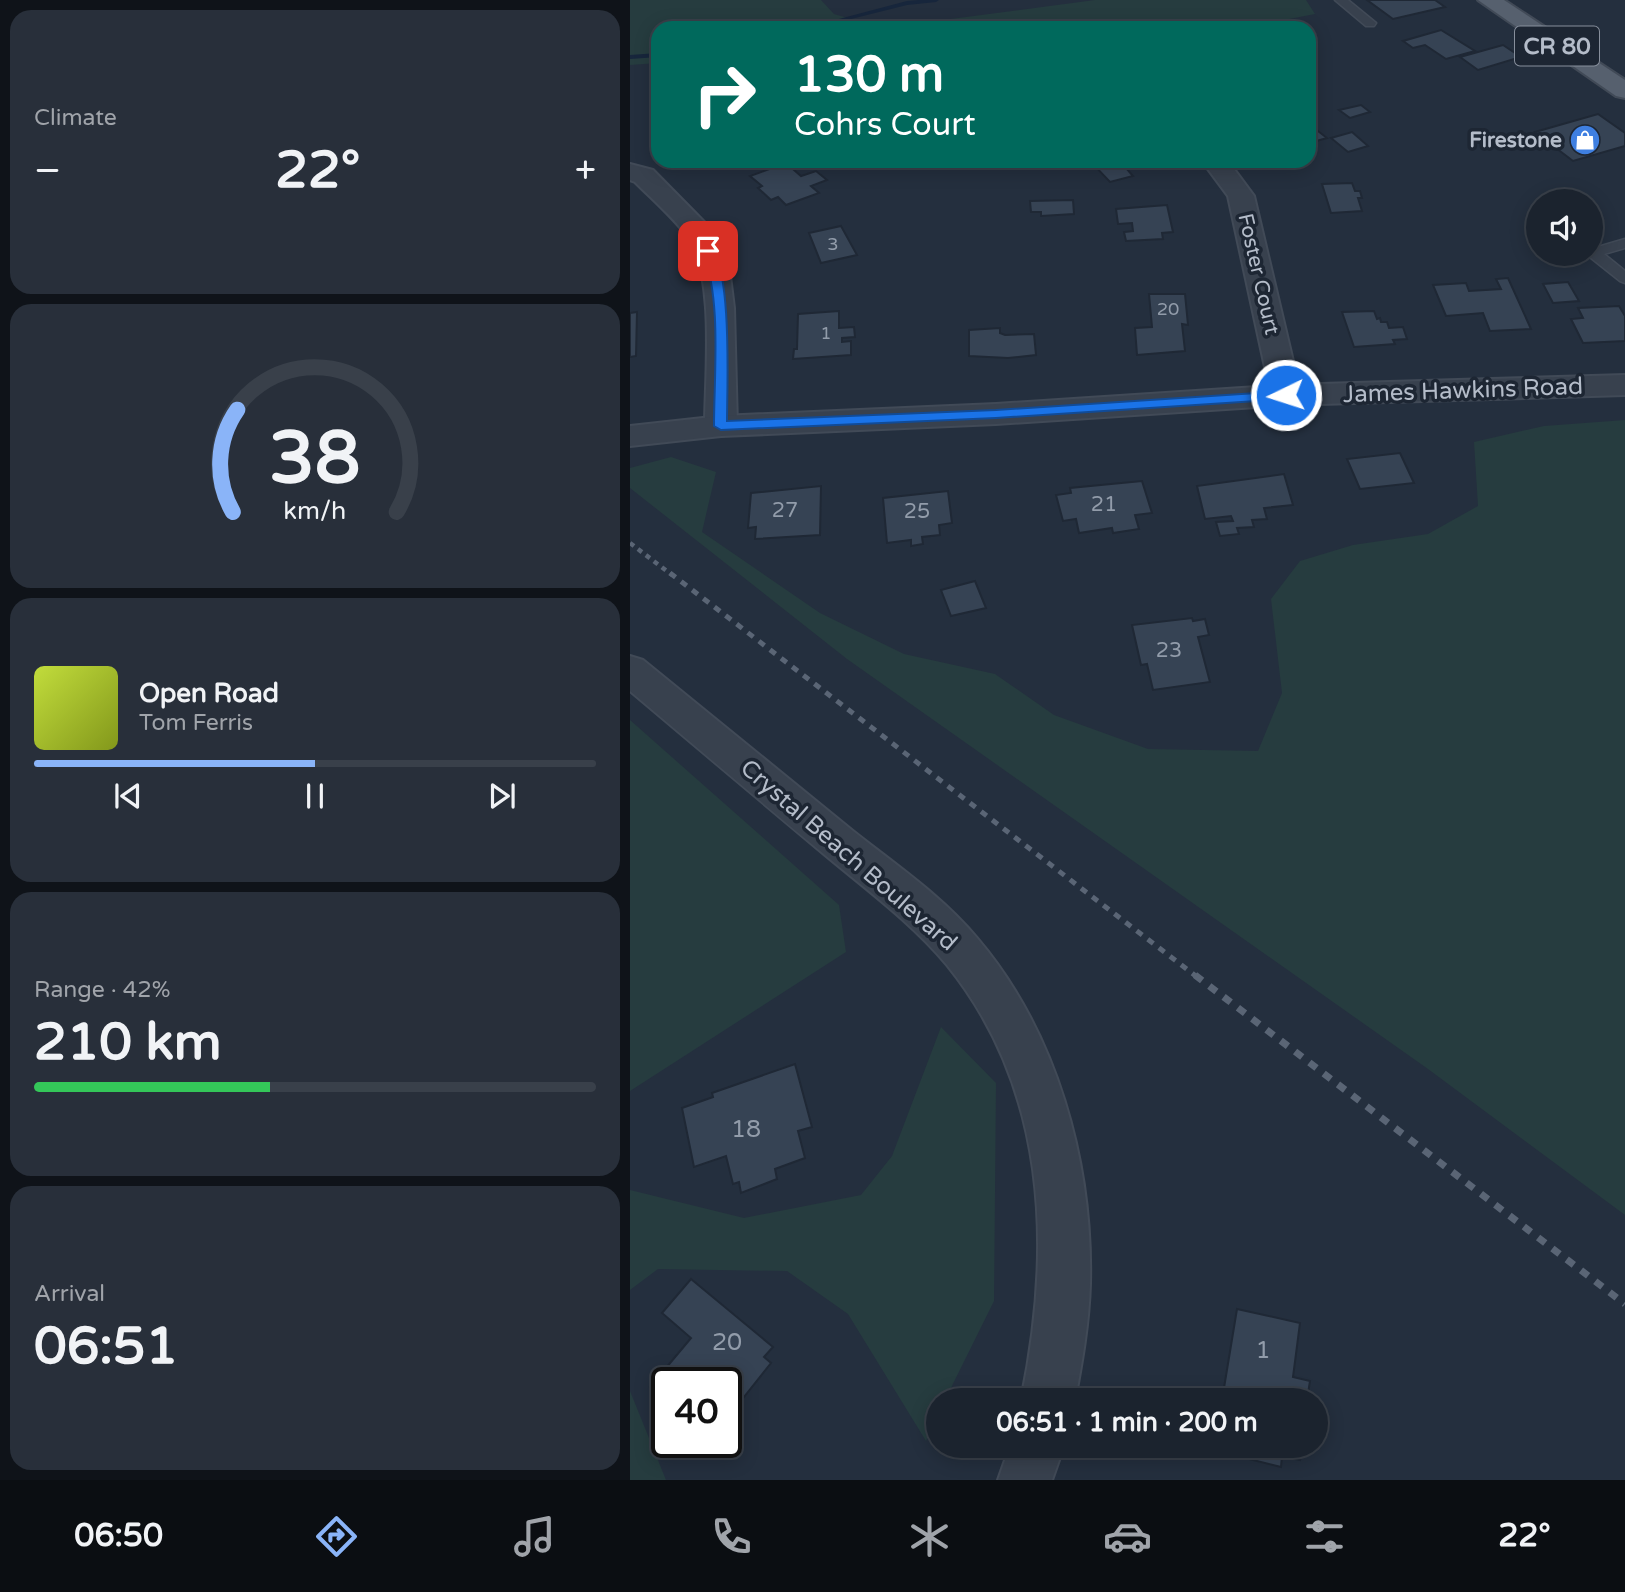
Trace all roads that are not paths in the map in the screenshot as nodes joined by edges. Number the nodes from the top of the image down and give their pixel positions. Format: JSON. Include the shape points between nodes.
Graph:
{"nodes":[{"id":1,"x":1341,"y":0,"type":"edge"},
{"id":2,"x":1489,"y":0,"type":"edge"},
{"id":3,"x":1370,"y":23,"type":"dead end"},
{"id":4,"x":1625,"y":91,"type":"edge"},
{"id":5,"x":1220,"y":168,"type":"edge"},
{"id":6,"x":630,"y":172,"type":"edge"},
{"id":7,"x":1625,"y":243,"type":"edge"},
{"id":8,"x":1625,"y":278,"type":"edge"},
{"id":9,"x":1625,"y":385,"type":"edge"},
{"id":10,"x":1286,"y":395,"type":"junction"},
{"id":11,"x":721,"y":426,"type":"junction"},
{"id":12,"x":630,"y":436,"type":"edge"},
{"id":13,"x":630,"y":670,"type":"edge"},
{"id":14,"x":1050,"y":1388,"type":"edge"},
{"id":15,"x":1033,"y":1458,"type":"edge"},
{"id":16,"x":1025,"y":1480,"type":"edge"}],
"edges":[{"from":1,"to":3,"type":"lane"},
{"from":2,"to":4,"type":"main road","number":"CR 80"},
{"from":5,"to":10,"type":"street","name":"Foster Court","via":[[1241,197]]},
{"from":6,"to":11,"type":"street","via":[[644,176],[700,234],[715,268]]},
{"from":7,"to":8,"type":"lane","via":[[1593,253]]},
{"from":9,"to":10,"type":"street","name":"James Hawkins Road"},
{"from":10,"to":11,"type":"street","name":"James Hawkins Road"},
{"from":11,"to":12,"type":"street","name":"James Hawkins Road"},
{"from":13,"to":14,"type":"street","name":"Crystal Beach Boulevard","via":[[912,903],[964,953],[1004,1012],[1037,1085],[1057,1165],[1064,1254],[1062,1320]]},
{"from":15,"to":16,"type":"street"}]}
